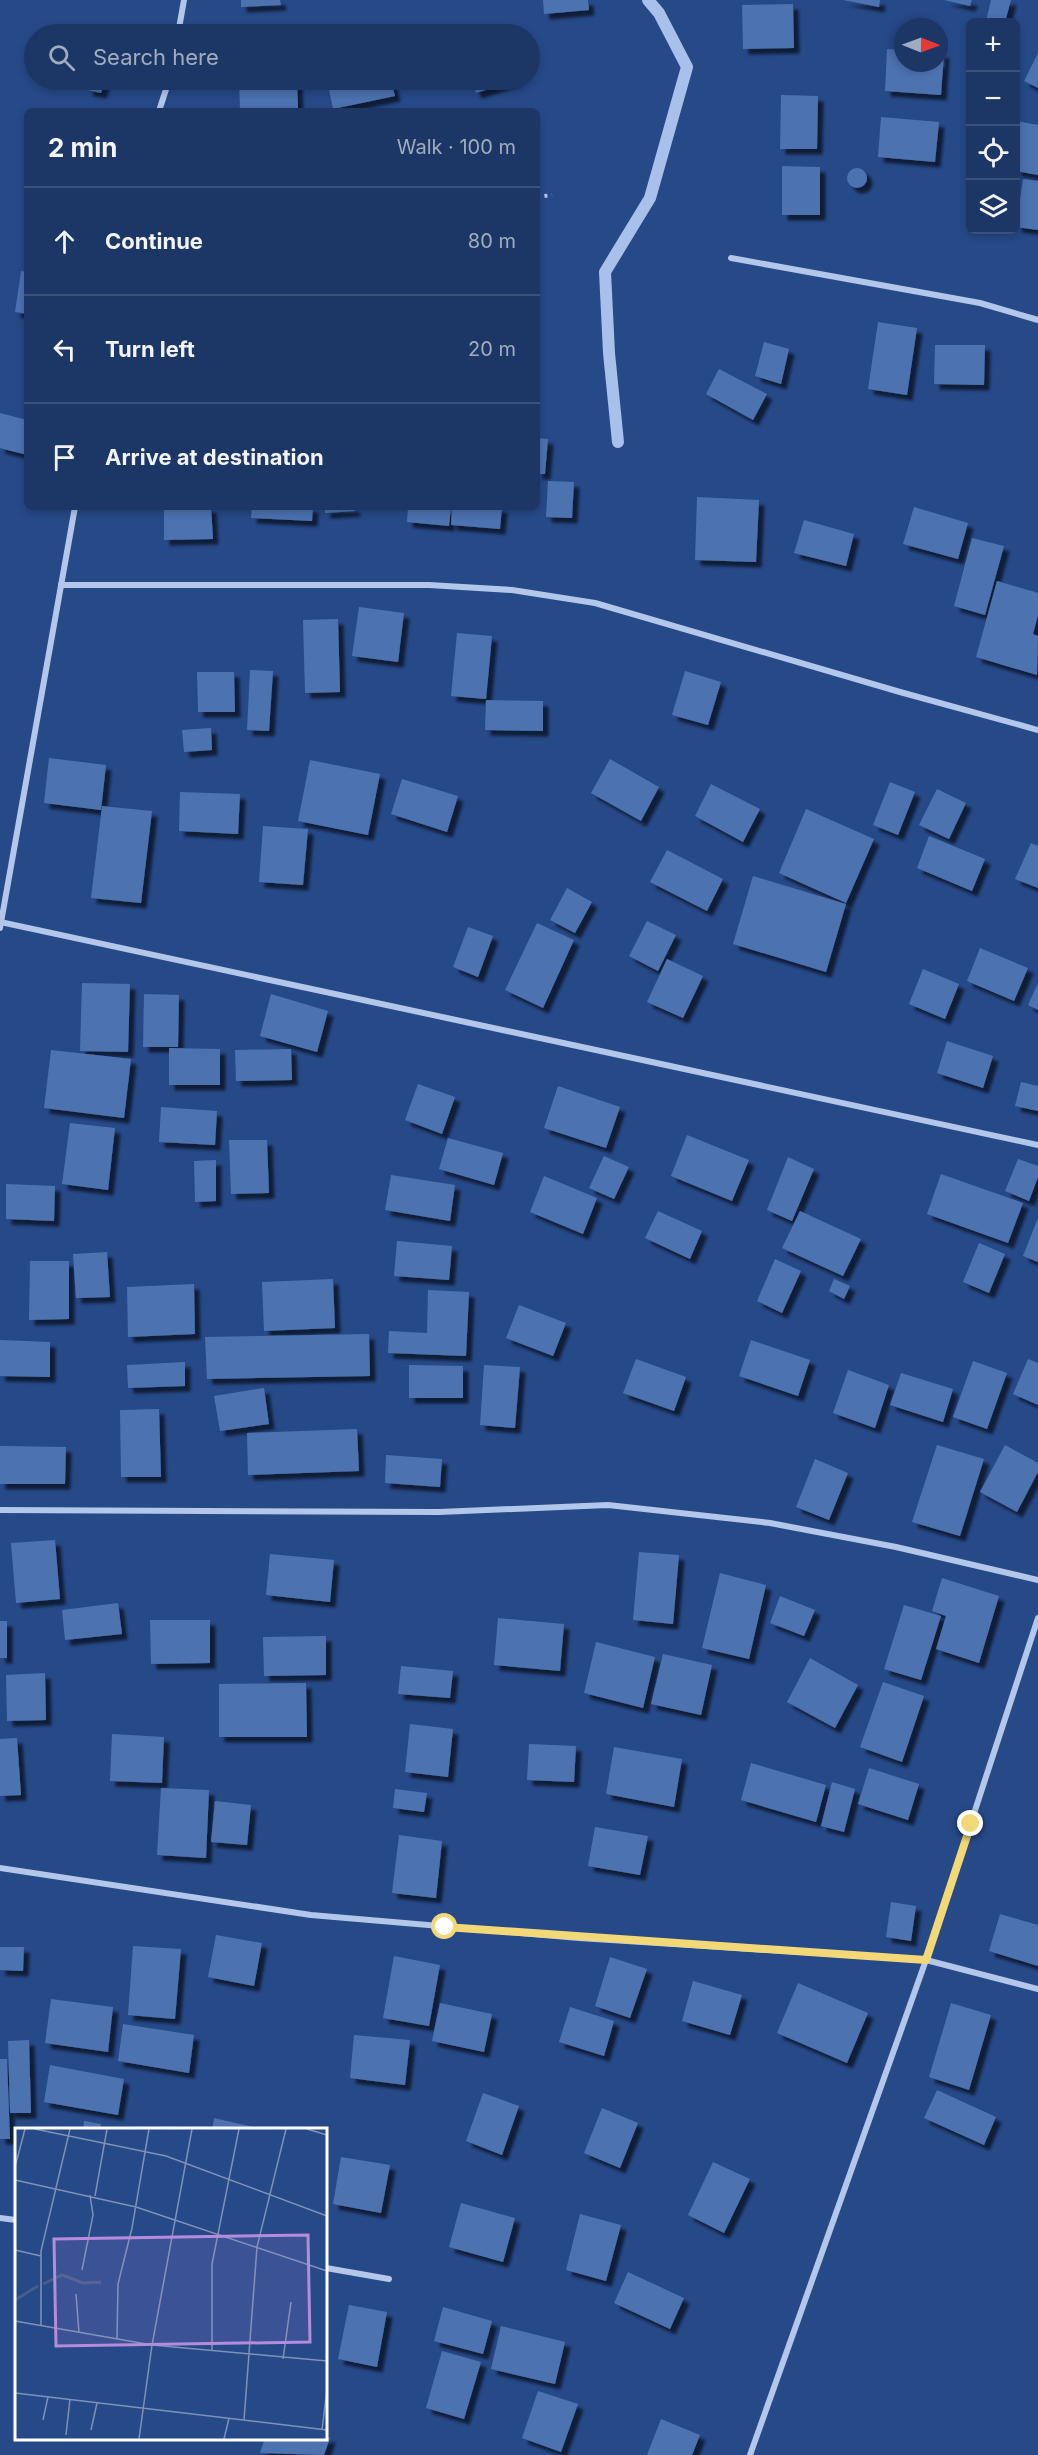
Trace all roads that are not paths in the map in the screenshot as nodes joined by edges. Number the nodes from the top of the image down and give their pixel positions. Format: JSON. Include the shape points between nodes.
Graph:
{"nodes":[{"id":1,"x":183,"y":0,"type":"edge"},
{"id":2,"x":179,"y":24,"type":"edge"},
{"id":3,"x":166,"y":90,"type":"edge"},
{"id":4,"x":160,"y":108,"type":"edge"},
{"id":5,"x":731,"y":258,"type":"dead end"},
{"id":6,"x":1038,"y":320,"type":"edge"},
{"id":7,"x":74,"y":510,"type":"edge"},
{"id":8,"x":61,"y":585,"type":"junction"},
{"id":9,"x":1038,"y":730,"type":"edge"},
{"id":10,"x":0,"y":922,"type":"edge"},
{"id":11,"x":0,"y":928,"type":"edge"},
{"id":12,"x":1038,"y":1145,"type":"edge"},
{"id":13,"x":0,"y":1510,"type":"edge"},
{"id":14,"x":1038,"y":1580,"type":"edge"},
{"id":15,"x":1038,"y":1618,"type":"edge"},
{"id":16,"x":0,"y":1868,"type":"edge"},
{"id":17,"x":926,"y":1960,"type":"junction"},
{"id":18,"x":1038,"y":1989,"type":"edge"},
{"id":19,"x":0,"y":2218,"type":"edge"},
{"id":20,"x":15,"y":2220,"type":"edge"},
{"id":21,"x":327,"y":2268,"type":"edge"},
{"id":22,"x":389,"y":2279,"type":"dead end"},
{"id":23,"x":750,"y":2455,"type":"edge"}],
"edges":[{"from":1,"to":2,"type":"street"},
{"from":3,"to":4,"type":"street"},
{"from":5,"to":6,"type":"street","via":[[980,303]]},
{"from":7,"to":8,"type":"street"},
{"from":8,"to":9,"type":"street","via":[[429,585],[512,590],[595,603]]},
{"from":8,"to":10,"type":"street"},
{"from":10,"to":11,"type":"street"},
{"from":10,"to":12,"type":"street"},
{"from":13,"to":14,"type":"street","via":[[440,1512],[608,1505],[770,1523]]},
{"from":15,"to":17,"type":"street"},
{"from":16,"to":17,"type":"street","via":[[311,1915],[579,1938]]},
{"from":17,"to":18,"type":"street"},
{"from":17,"to":23,"type":"street"},
{"from":19,"to":20,"type":"street"},
{"from":21,"to":22,"type":"street"}]}
